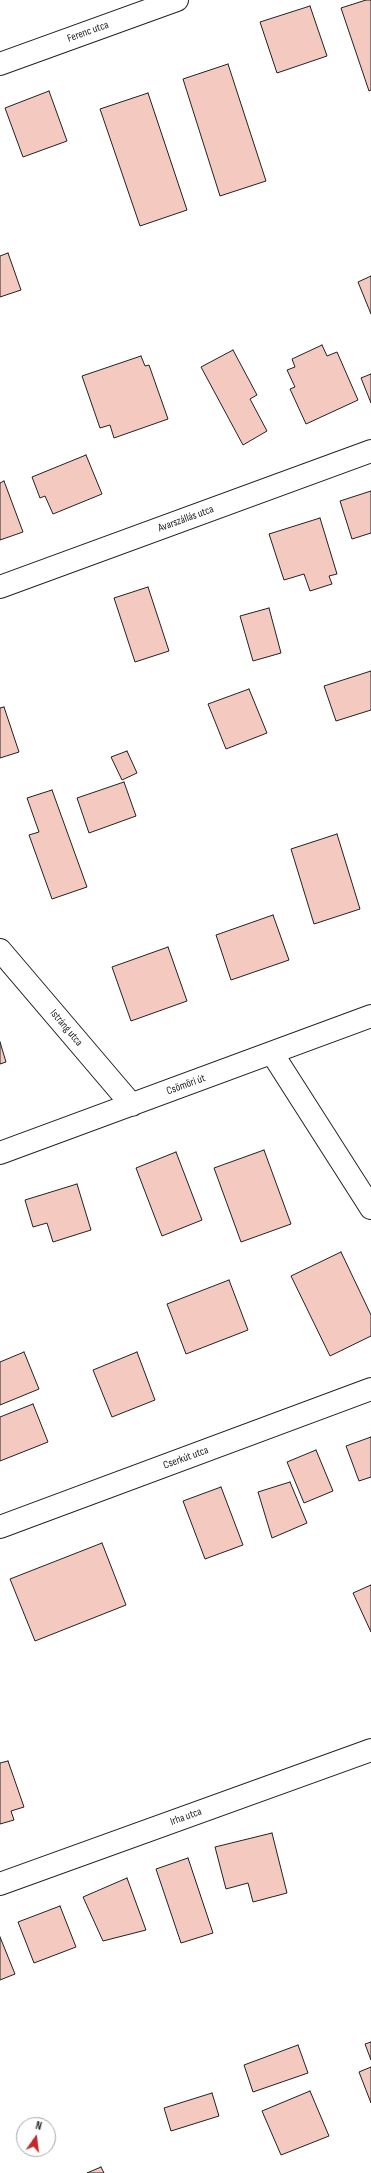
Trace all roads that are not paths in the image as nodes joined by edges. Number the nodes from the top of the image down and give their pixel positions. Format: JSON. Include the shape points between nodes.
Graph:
{"nodes":[{"id":1,"x":177,"y":0,"type":"edge"},
{"id":2,"x":0,"y":64,"type":"edge"},
{"id":3,"x":371,"y":451,"type":"edge"},
{"id":4,"x":0,"y":587,"type":"edge"},
{"id":5,"x":0,"y":950,"type":"edge"},
{"id":6,"x":371,"y":1016,"type":"edge"},
{"id":7,"x":272,"y":1053,"type":"junction"},
{"id":8,"x":132,"y":1105,"type":"junction"},
{"id":9,"x":0,"y":1152,"type":"edge"},
{"id":10,"x":371,"y":1208,"type":"edge"},
{"id":11,"x":371,"y":1389,"type":"edge"},
{"id":12,"x":0,"y":1527,"type":"edge"},
{"id":13,"x":371,"y":1750,"type":"edge"},
{"id":14,"x":0,"y":1884,"type":"edge"}],
"edges":[{"from":1,"to":2,"type":"street","name":"Ferenc utca"},
{"from":3,"to":4,"type":"street","name":"Avarszállás utca"},
{"from":5,"to":8,"type":"street","name":"Istráng utca"},
{"from":6,"to":7,"type":"street","name":"Csömöri út"},
{"from":7,"to":8,"type":"street","name":"Csömöri út"},
{"from":7,"to":10,"type":"street"},
{"from":8,"to":9,"type":"street","name":"Csömöri út"},
{"from":11,"to":12,"type":"street","name":"Cserkút utca"},
{"from":13,"to":14,"type":"street","name":"Irha utca"}]}
